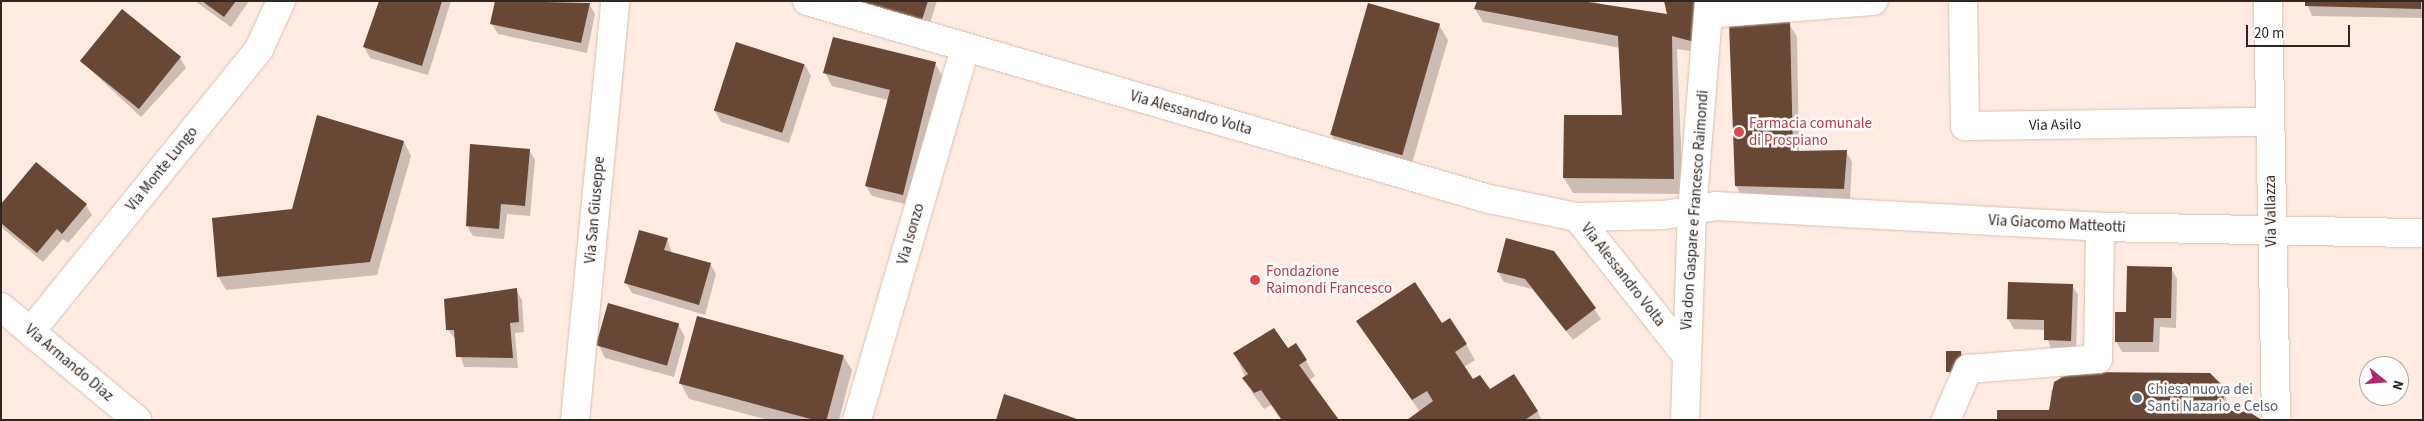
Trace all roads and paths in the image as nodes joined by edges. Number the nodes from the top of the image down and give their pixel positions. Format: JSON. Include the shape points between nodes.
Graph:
{"nodes":[{"id":1,"x":281,"y":1,"type":"edge"},
{"id":2,"x":615,"y":1,"type":"edge"},
{"id":3,"x":807,"y":1,"type":"edge"},
{"id":4,"x":1874,"y":1,"type":"edge"},
{"id":5,"x":1963,"y":1,"type":"edge"},
{"id":6,"x":2268,"y":1,"type":"edge"},
{"id":7,"x":1709,"y":8,"type":"edge"},
{"id":8,"x":965,"y":49,"type":"junction"},
{"id":9,"x":2270,"y":122,"type":"junction"},
{"id":10,"x":1692,"y":212,"type":"junction"},
{"id":11,"x":1577,"y":217,"type":"junction"},
{"id":12,"x":2100,"y":227,"type":"junction"},
{"id":13,"x":2271,"y":231,"type":"junction"},
{"id":14,"x":2423,"y":233,"type":"edge"},
{"id":15,"x":1,"y":307,"type":"edge"},
{"id":16,"x":31,"y":331,"type":"junction"},
{"id":17,"x":1687,"y":356,"type":"junction"},
{"id":18,"x":136,"y":420,"type":"edge"},
{"id":19,"x":575,"y":420,"type":"edge"},
{"id":20,"x":857,"y":420,"type":"edge"},
{"id":21,"x":1685,"y":420,"type":"edge"},
{"id":22,"x":1946,"y":420,"type":"edge"},
{"id":23,"x":2276,"y":420,"type":"edge"}],
"edges":[{"from":1,"to":16,"type":"street","name":"Via Monte Lungo","via":[[259,49]]},
{"from":2,"to":19,"type":"street","name":"Via San Giuseppe"},
{"from":3,"to":8,"type":"street","name":"Via Alessandro Volta"},
{"from":4,"to":7,"type":"street"},
{"from":5,"to":9,"type":"street","name":"Via Asilo","via":[[1965,126]]},
{"from":6,"to":9,"type":"street","name":"Via Vallazza"},
{"from":7,"to":10,"type":"street","name":"Via don Gaspare e Francesco Raimondi"},
{"from":8,"to":11,"type":"street","name":"Via Alessandro Volta","via":[[1489,199]]},
{"from":8,"to":20,"type":"street","name":"Via Isonzo"},
{"from":9,"to":13,"type":"street","name":"Via Vallazza"},
{"from":10,"to":11,"type":"street","name":"Via Alessandro Volta"},
{"from":10,"to":12,"type":"street","name":"Via Giacomo Matteotti","via":[[1716,206]]},
{"from":10,"to":17,"type":"street","name":"Via don Gaspare e Francesco Raimondi"},
{"from":11,"to":17,"type":"street","name":"Via Alessandro Volta"},
{"from":12,"to":13,"type":"street","name":"Via Giacomo Matteotti"},
{"from":12,"to":22,"type":"street","via":[[2098,358],[1968,369]]},
{"from":13,"to":14,"type":"street","name":"Via Giacomo Matteotti"},
{"from":13,"to":23,"type":"street","name":"Via Vallazza"},
{"from":15,"to":16,"type":"street","name":"Via Armando Diaz"},
{"from":16,"to":18,"type":"street","name":"Via Armando Diaz"},
{"from":17,"to":21,"type":"street","name":"Via don Gaspare e Francesco Raimondi"}]}
